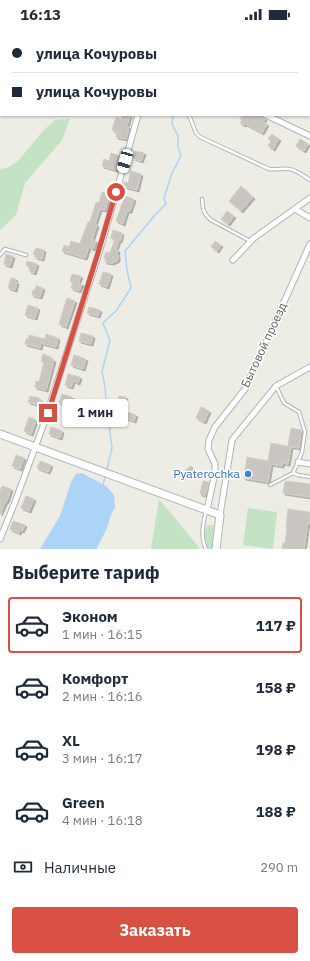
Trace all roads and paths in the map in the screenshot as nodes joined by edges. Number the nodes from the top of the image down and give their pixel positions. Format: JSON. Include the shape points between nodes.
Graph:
{"nodes":[{"id":1,"x":138,"y":116,"type":"edge"},
{"id":2,"x":189,"y":116,"type":"edge"},
{"id":3,"x":268,"y":116,"type":"edge"},
{"id":4,"x":310,"y":136,"type":"edge"},
{"id":5,"x":310,"y":180,"type":"edge"},
{"id":6,"x":310,"y":198,"type":"edge"},
{"id":7,"x":202,"y":199,"type":"dead end"},
{"id":8,"x":295,"y":209,"type":"junction"},
{"id":9,"x":310,"y":218,"type":"edge"},
{"id":10,"x":250,"y":241,"type":"junction"},
{"id":11,"x":310,"y":244,"type":"edge"},
{"id":12,"x":0,"y":255,"type":"edge"},
{"id":13,"x":26,"y":255,"type":"dead end"},
{"id":14,"x":233,"y":260,"type":"dead end"},
{"id":15,"x":310,"y":367,"type":"edge"},
{"id":16,"x":276,"y":386,"type":"junction"},
{"id":17,"x":0,"y":434,"type":"edge"},
{"id":18,"x":35,"y":447,"type":"junction"},
{"id":19,"x":298,"y":462,"type":"junction"},
{"id":20,"x":310,"y":464,"type":"edge"},
{"id":21,"x":293,"y":473,"type":"junction"},
{"id":22,"x":310,"y":477,"type":"edge"},
{"id":23,"x":270,"y":484,"type":"dead end"},
{"id":24,"x":206,"y":510,"type":"junction"},
{"id":25,"x":220,"y":516,"type":"junction"},
{"id":26,"x":0,"y":539,"type":"edge"},
{"id":27,"x":206,"y":549,"type":"edge"},
{"id":28,"x":216,"y":549,"type":"edge"}],
"edges":[{"from":1,"to":18,"type":"street","via":[[98,253]]},
{"from":2,"to":5,"type":"lane","via":[[200,137],[269,169],[288,169]]},
{"from":3,"to":4,"type":"street"},
{"from":6,"to":8,"type":"street"},
{"from":7,"to":10,"type":"lane","via":[[206,216]]},
{"from":8,"to":9,"type":"street"},
{"from":8,"to":10,"type":"street"},
{"from":10,"to":14,"type":"street"},
{"from":11,"to":24,"type":"street","name":"Бытовой проезд","via":[[245,389],[215,427],[209,440],[208,449],[215,464],[215,473]]},
{"from":12,"to":13,"type":"lane","via":[[5,249]]},
{"from":15,"to":16,"type":"street"},
{"from":16,"to":19,"type":"lane","via":[[284,403],[299,412],[305,432]]},
{"from":16,"to":25,"type":"street","via":[[232,440]]},
{"from":17,"to":18,"type":"street"},
{"from":18,"to":24,"type":"street"},
{"from":18,"to":26,"type":"street"},
{"from":19,"to":20,"type":"street"},
{"from":19,"to":21,"type":"lane"},
{"from":21,"to":22,"type":"lane"},
{"from":21,"to":23,"type":"lane"},
{"from":24,"to":25,"type":"street"},
{"from":24,"to":27,"type":"lane","via":[[202,530]]},
{"from":25,"to":28,"type":"street"}]}
